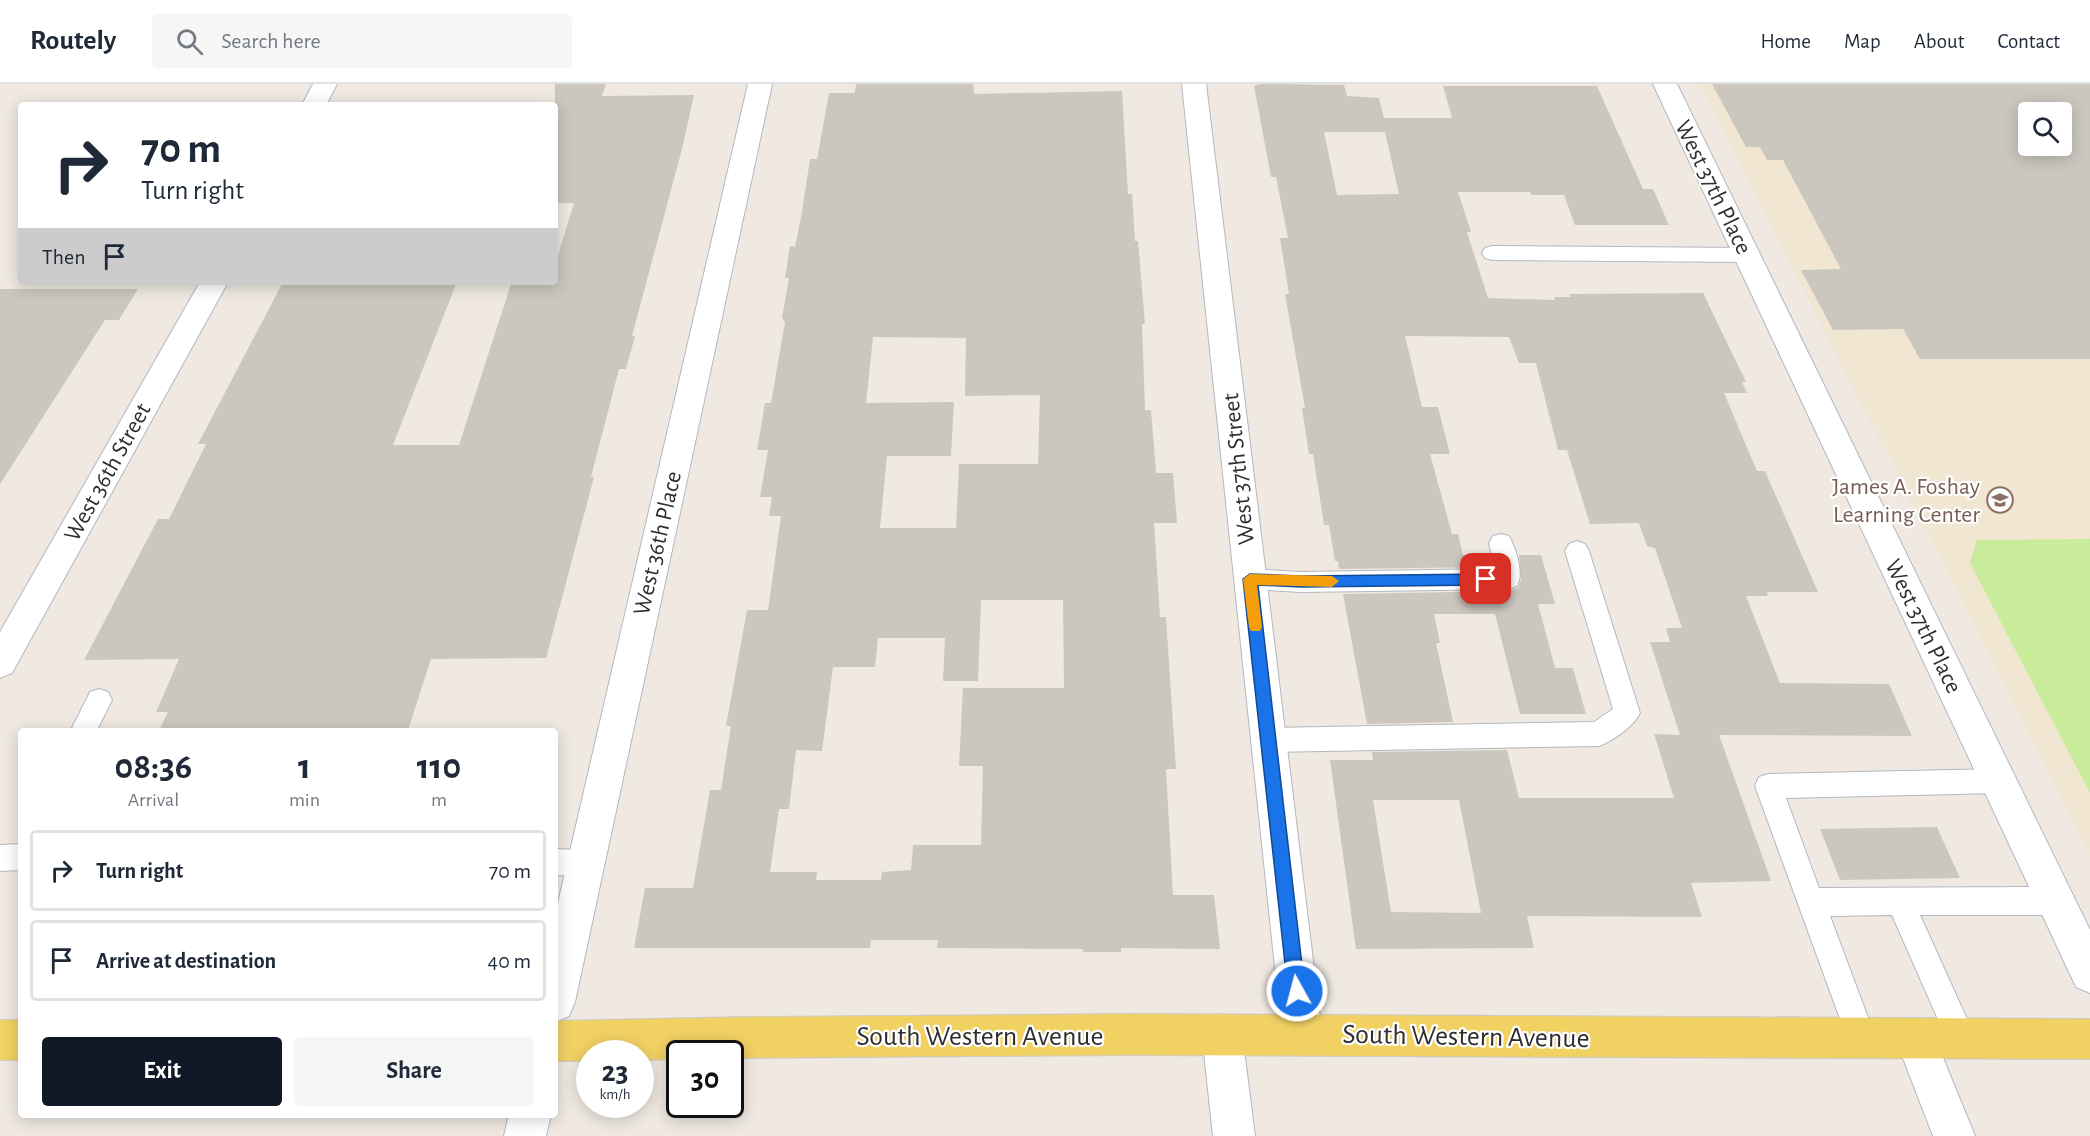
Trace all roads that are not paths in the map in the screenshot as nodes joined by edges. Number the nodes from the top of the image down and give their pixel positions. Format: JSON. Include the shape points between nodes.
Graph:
{"nodes":[{"id":1,"x":325,"y":84,"type":"edge"},
{"id":2,"x":760,"y":84,"type":"edge"},
{"id":3,"x":1194,"y":84,"type":"edge"},
{"id":4,"x":1665,"y":84,"type":"edge"},
{"id":5,"x":316,"y":102,"type":"edge"},
{"id":6,"x":1492,"y":253,"type":"dead end"},
{"id":7,"x":1747,"y":255,"type":"junction"},
{"id":8,"x":212,"y":285,"type":"edge"},
{"id":9,"x":1501,"y":543,"type":"dead end"},
{"id":10,"x":1577,"y":551,"type":"dead end"},
{"id":11,"x":1250,"y":579,"type":"junction"},
{"id":12,"x":0,"y":663,"type":"edge"},
{"id":13,"x":99,"y":700,"type":"dead end"},
{"id":14,"x":85,"y":728,"type":"edge"},
{"id":15,"x":1269,"y":740,"type":"junction"},
{"id":16,"x":1998,"y":781,"type":"junction"},
{"id":17,"x":0,"y":858,"type":"edge"},
{"id":18,"x":18,"y":858,"type":"edge"},
{"id":19,"x":570,"y":862,"type":"edge"},
{"id":20,"x":2055,"y":901,"type":"junction"},
{"id":21,"x":1810,"y":902,"type":"junction"},
{"id":22,"x":1900,"y":904,"type":"junction"},
{"id":23,"x":2090,"y":973,"type":"edge"},
{"id":24,"x":558,"y":974,"type":"edge"},
{"id":25,"x":1222,"y":1034,"type":"junction"},
{"id":26,"x":1302,"y":1034,"type":"junction"},
{"id":27,"x":1860,"y":1039,"type":"junction"},
{"id":28,"x":1961,"y":1039,"type":"junction"},
{"id":29,"x":2090,"y":1039,"type":"edge"},
{"id":30,"x":0,"y":1040,"type":"edge"},
{"id":31,"x":18,"y":1040,"type":"edge"},
{"id":32,"x":1916,"y":1040,"type":"junction"},
{"id":33,"x":558,"y":1041,"type":"edge"},
{"id":34,"x":529,"y":1118,"type":"edge"},
{"id":35,"x":525,"y":1136,"type":"edge"},
{"id":36,"x":1234,"y":1136,"type":"edge"},
{"id":37,"x":1953,"y":1136,"type":"edge"}],
"edges":[{"from":1,"to":5,"type":"street"},
{"from":2,"to":19,"type":"street","name":"West 36th Place"},
{"from":3,"to":11,"type":"street","name":"West 37th Street"},
{"from":4,"to":7,"type":"street","name":"West 37th Place"},
{"from":6,"to":7,"type":"lane"},
{"from":7,"to":16,"type":"street","name":"West 37th Place"},
{"from":8,"to":12,"type":"street","name":"West 36th Street"},
{"from":9,"to":11,"type":"lane","via":[[1509,579]]},
{"from":10,"to":15,"type":"lane","via":[[1627,713],[1599,734]]},
{"from":11,"to":15,"type":"street","name":"West 37th Street"},
{"from":13,"to":14,"type":"lane"},
{"from":15,"to":26,"type":"street","name":"West 37th Street"},
{"from":16,"to":20,"type":"street","name":"West 37th Place"},
{"from":16,"to":21,"type":"lane","via":[[1768,786]]},
{"from":17,"to":18,"type":"lane"},
{"from":19,"to":24,"type":"street","name":"West 36th Place"},
{"from":20,"to":22,"type":"lane"},
{"from":20,"to":23,"type":"street","name":"West 37th Place"},
{"from":21,"to":22,"type":"lane"},
{"from":21,"to":27,"type":"lane"},
{"from":22,"to":28,"type":"lane"},
{"from":25,"to":26,"type":"main road","name":"South Western Avenue"},
{"from":25,"to":33,"type":"main road","name":"South Western Avenue"},
{"from":25,"to":36,"type":"street"},
{"from":26,"to":27,"type":"main road","name":"South Western Avenue"},
{"from":27,"to":32,"type":"main road","name":"South Western Avenue"},
{"from":28,"to":29,"type":"main road","name":"South Western Avenue"},
{"from":28,"to":32,"type":"main road","name":"South Western Avenue"},
{"from":30,"to":31,"type":"main road"},
{"from":32,"to":37,"type":"street"},
{"from":34,"to":35,"type":"street"}]}
